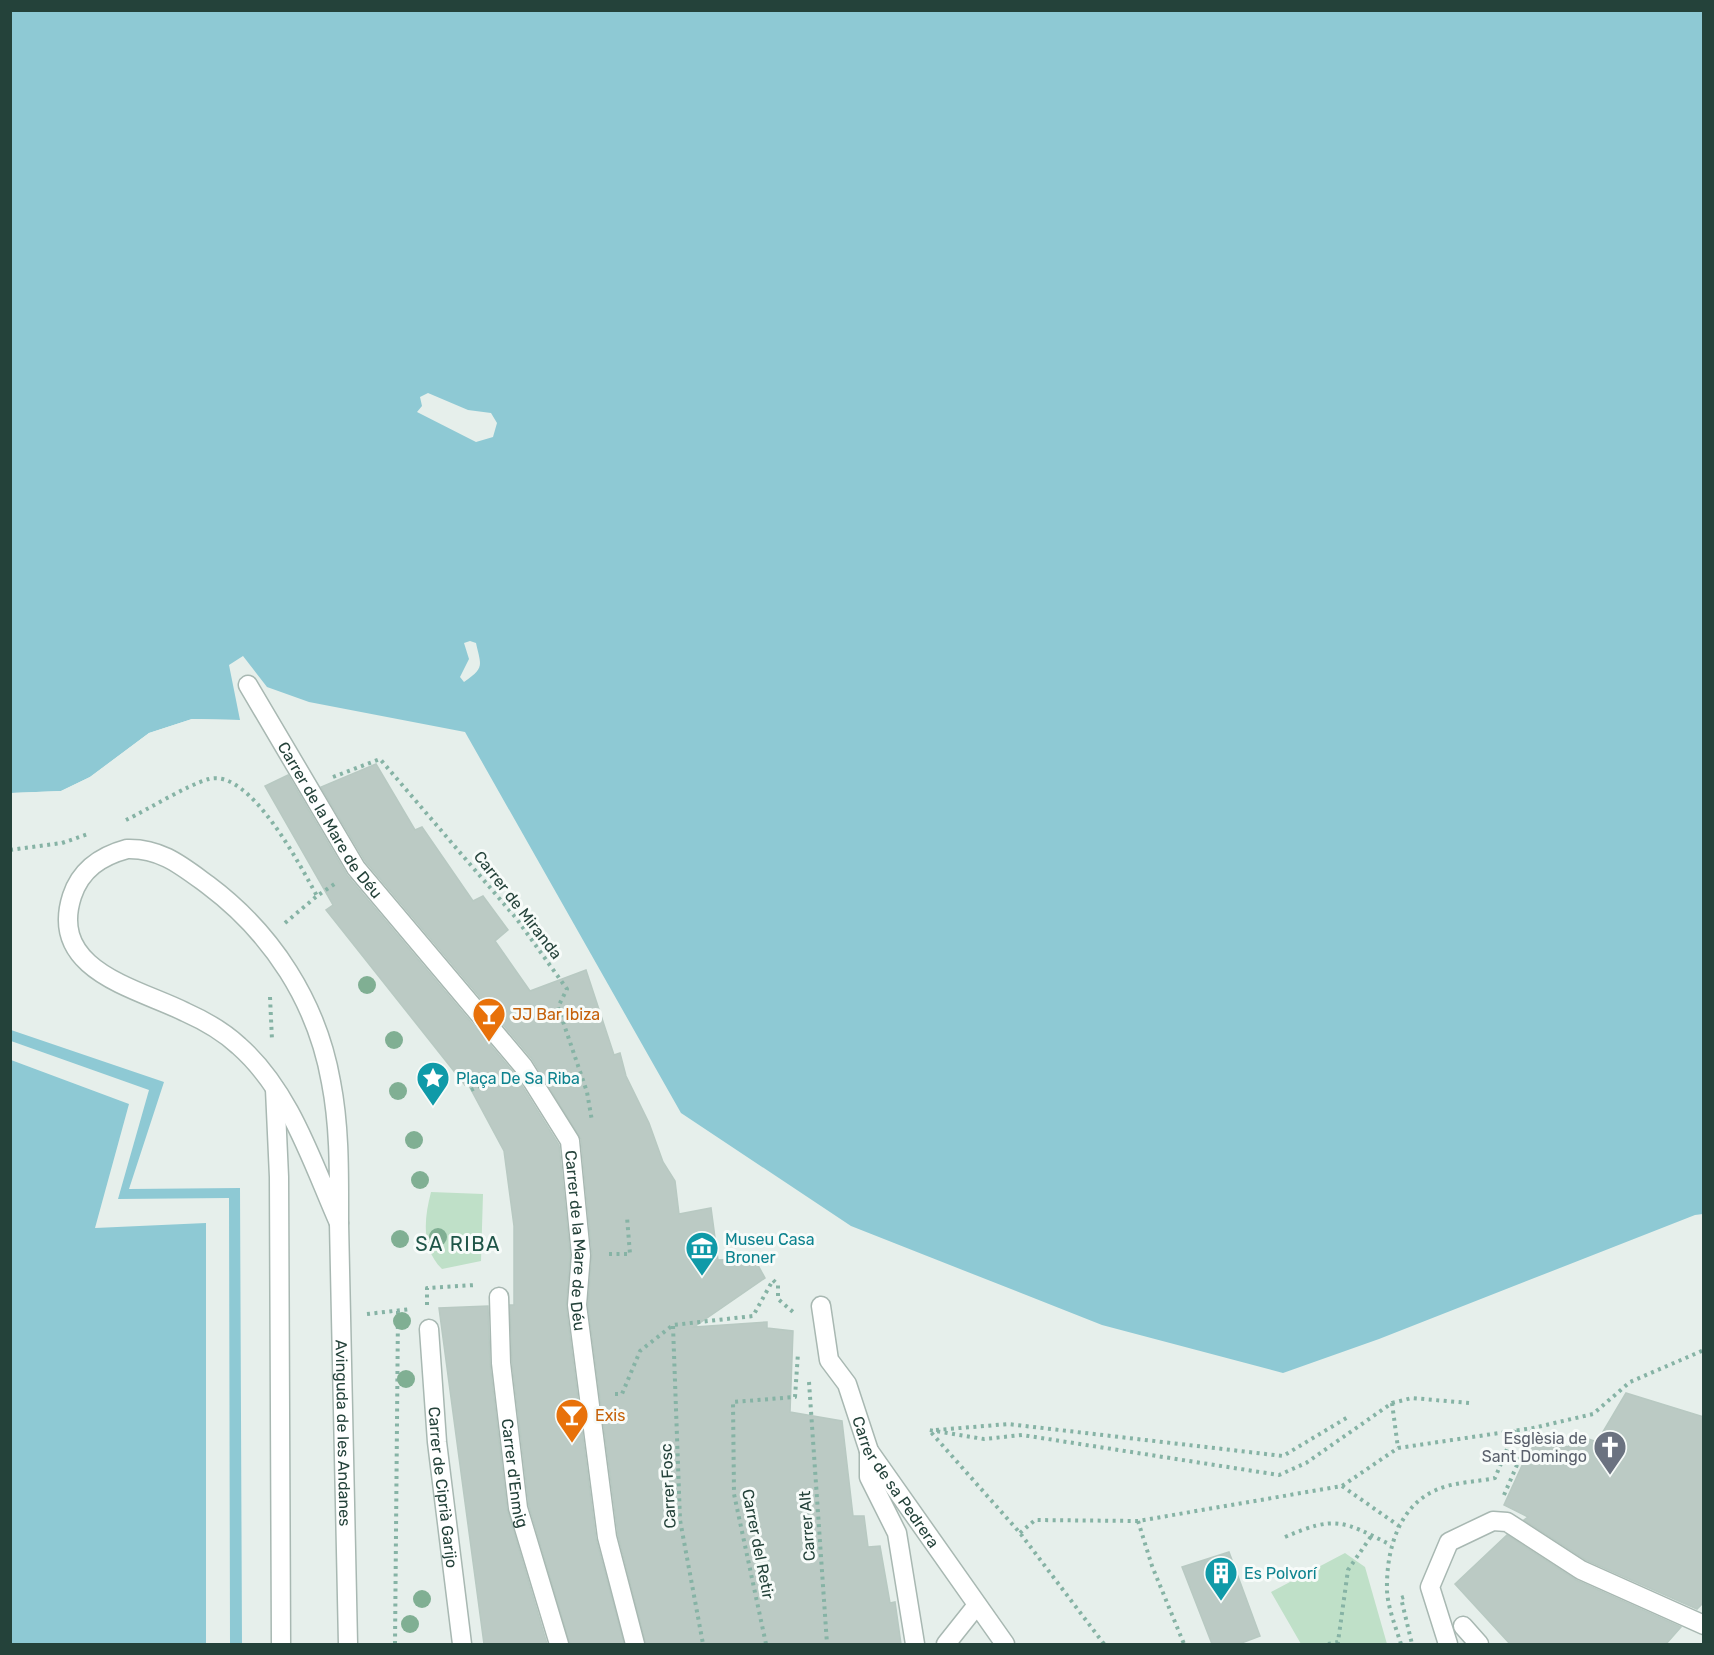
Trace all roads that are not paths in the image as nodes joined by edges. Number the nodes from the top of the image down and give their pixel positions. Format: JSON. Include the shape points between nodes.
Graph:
{"nodes":[{"id":1,"x":248,"y":685,"type":"dead end"},
{"id":2,"x":274,"y":1084,"type":"junction"},
{"id":3,"x":339,"y":1223,"type":"junction"},
{"id":4,"x":499,"y":1297,"type":"road end"},
{"id":5,"x":821,"y":1306,"type":"dead end"},
{"id":6,"x":429,"y":1329,"type":"dead end"},
{"id":7,"x":870,"y":1451,"type":"junction"},
{"id":8,"x":977,"y":1605,"type":"junction"},
{"id":9,"x":1704,"y":1625,"type":"edge"},
{"id":10,"x":1463,"y":1626,"type":"dead end"},
{"id":11,"x":281,"y":1644,"type":"edge"},
{"id":12,"x":348,"y":1644,"type":"edge"},
{"id":13,"x":462,"y":1644,"type":"edge"},
{"id":14,"x":560,"y":1644,"type":"edge"},
{"id":15,"x":635,"y":1644,"type":"edge"},
{"id":16,"x":915,"y":1644,"type":"edge"},
{"id":17,"x":946,"y":1644,"type":"edge"},
{"id":18,"x":1005,"y":1644,"type":"edge"},
{"id":19,"x":1448,"y":1644,"type":"edge"},
{"id":20,"x":1479,"y":1644,"type":"edge"}],
"edges":[{"from":1,"to":15,"type":"street","name":"Carrer de la Mare de Déu","via":[[356,868],[524,1066],[570,1141],[581,1255],[577,1305],[607,1537]]},
{"from":2,"to":3,"type":"street","name":"Avinguda de les Andanes"},
{"from":2,"to":3,"type":"street","name":"Avinguda de les Andanes","via":[[238,1045],[187,1012],[100,975],[86,962],[74,945],[69,905],[75,886],[97,861],[127,849],[164,854],[232,903],[267,939],[319,1033],[329,1072],[338,1144]]},
{"from":2,"to":11,"type":"street","via":[[279,1177]]},
{"from":3,"to":12,"type":"street","name":"Avinguda de les Andanes"},
{"from":4,"to":14,"type":"street","name":"Carrer d'Enmig","via":[[501,1363],[518,1508]]},
{"from":5,"to":7,"type":"street","name":"Carrer de sa Pedrera","via":[[829,1359],[847,1384]]},
{"from":6,"to":13,"type":"street","name":"Carrer de Ciprià Garijo","via":[[437,1442]]},
{"from":7,"to":8,"type":"street","name":"Carrer de sa Pedrera"},
{"from":7,"to":16,"type":"street","via":[[869,1477],[897,1533]]},
{"from":8,"to":17,"type":"street"},
{"from":8,"to":18,"type":"street","name":"Carrer de sa Pedrera"},
{"from":9,"to":19,"type":"street","via":[[1581,1570],[1507,1522],[1493,1521],[1449,1542],[1430,1587]]},
{"from":10,"to":20,"type":"street"}]}
